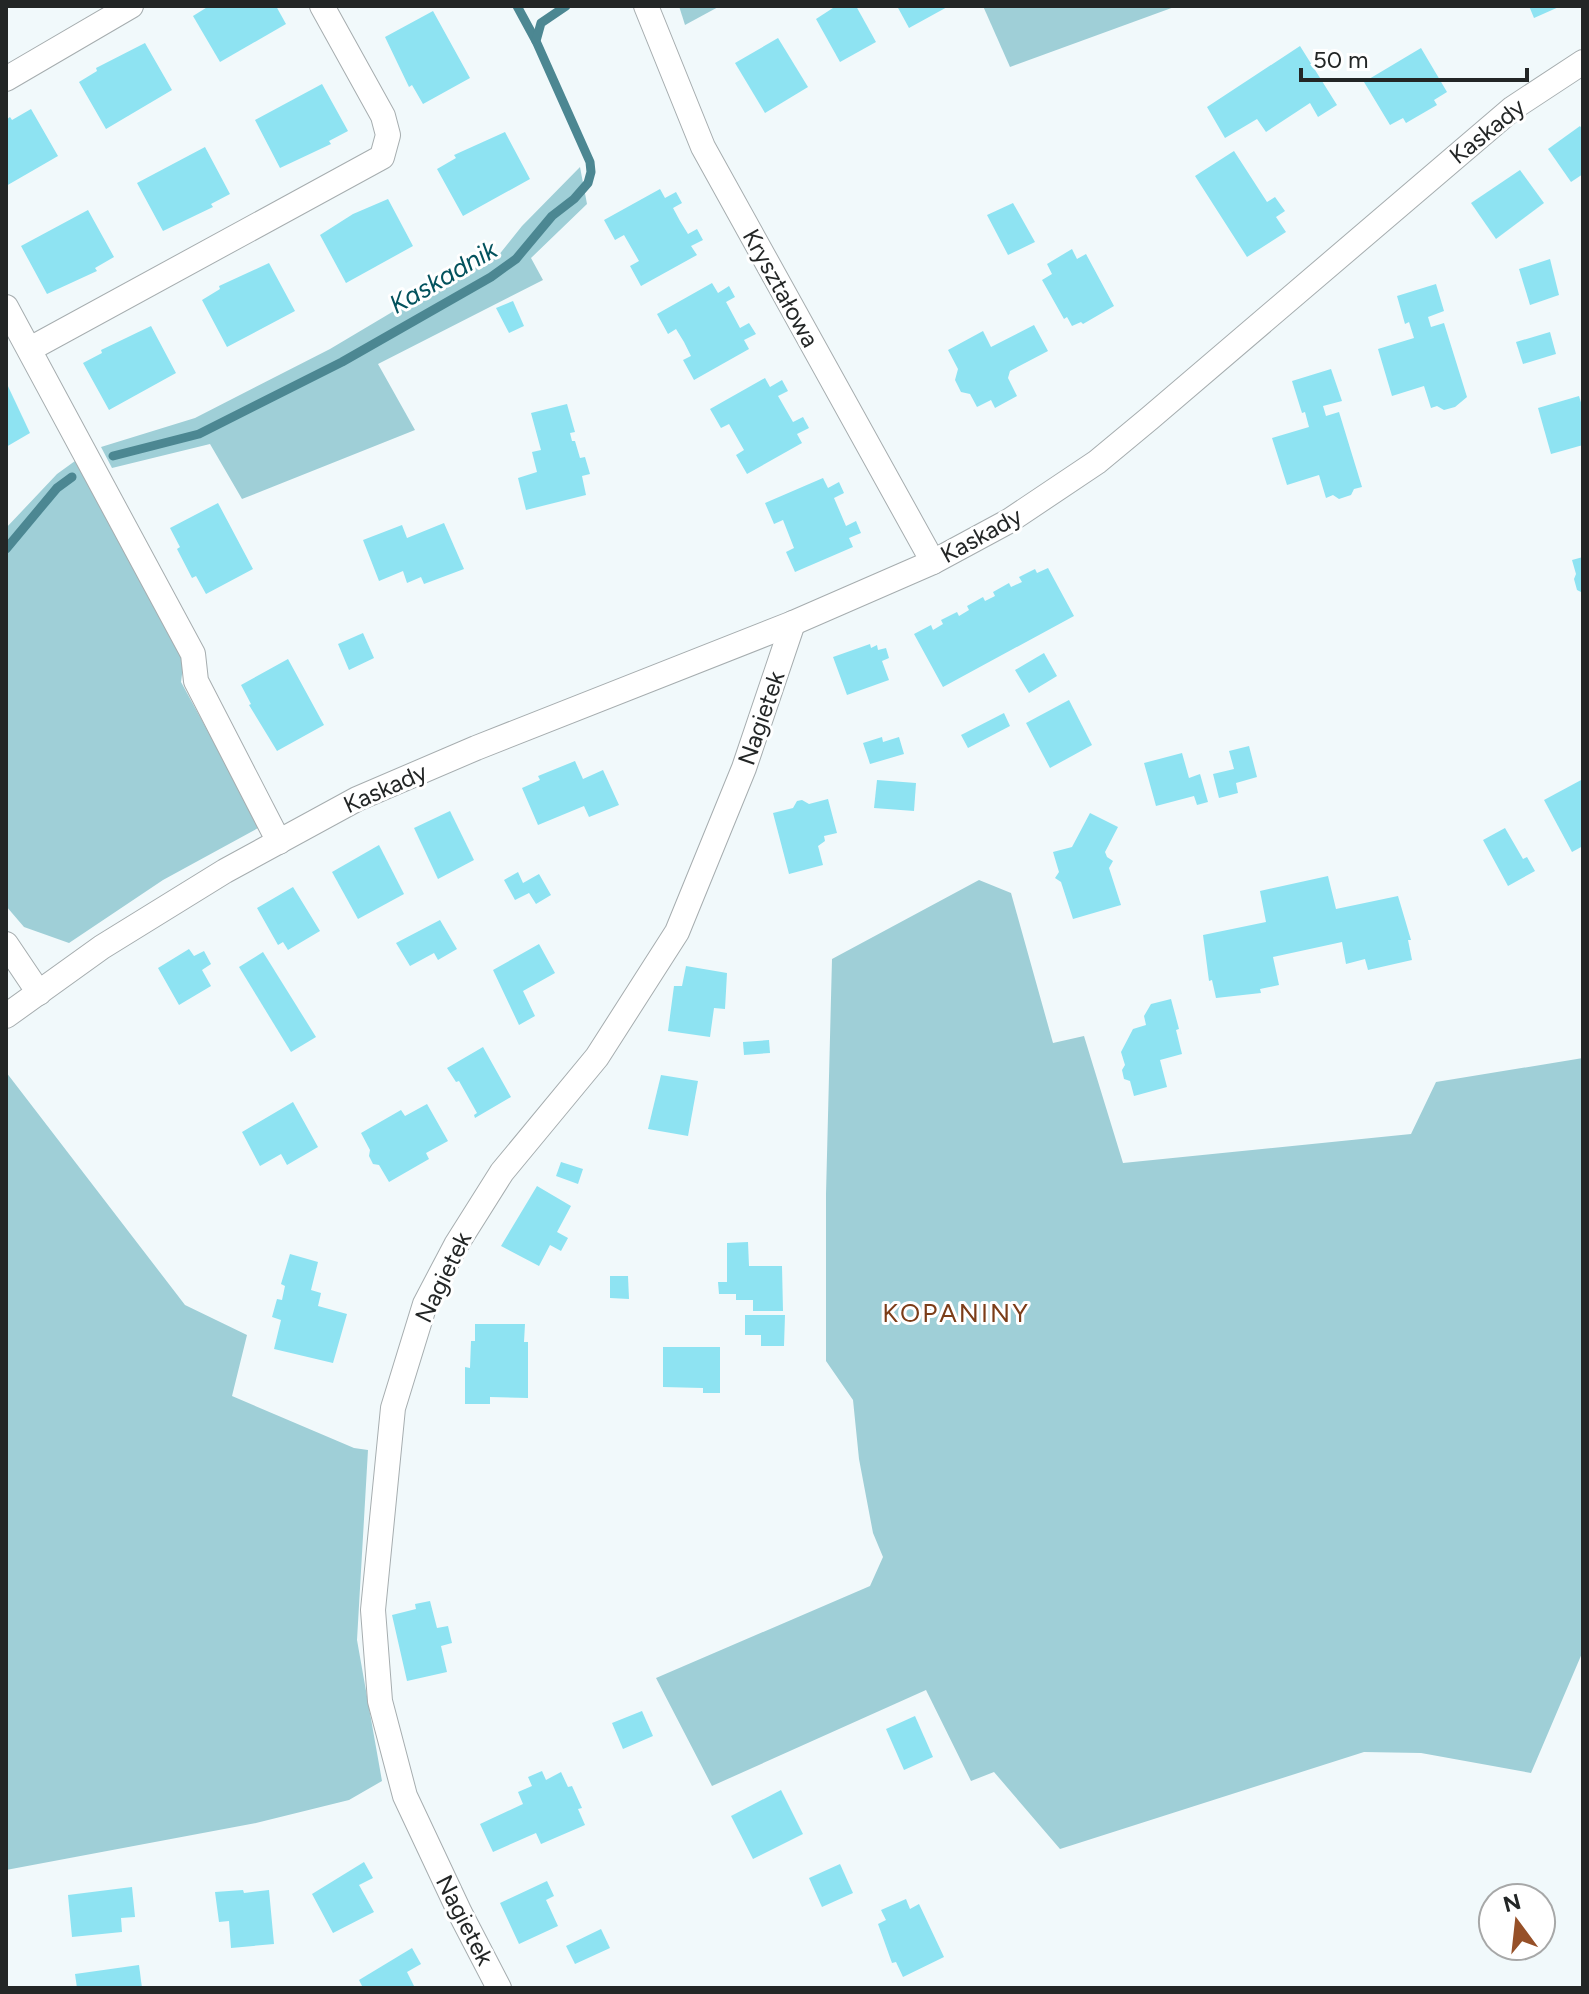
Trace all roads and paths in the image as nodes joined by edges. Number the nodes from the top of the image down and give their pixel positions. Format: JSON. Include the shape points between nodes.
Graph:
{"nodes":[{"id":1,"x":131,"y":6,"type":"edge"},
{"id":2,"x":322,"y":6,"type":"edge"},
{"id":3,"x":646,"y":6,"type":"edge"},
{"id":4,"x":1583,"y":62,"type":"edge"},
{"id":5,"x":6,"y":79,"type":"edge"},
{"id":6,"x":6,"y":307,"type":"edge"},
{"id":7,"x":30,"y":349,"type":"junction"},
{"id":8,"x":933,"y":562,"type":"junction"},
{"id":9,"x":793,"y":623,"type":"junction"},
{"id":10,"x":279,"y":842,"type":"junction"},
{"id":11,"x":6,"y":944,"type":"edge"},
{"id":12,"x":39,"y":993,"type":"junction"},
{"id":13,"x":6,"y":1016,"type":"edge"},
{"id":14,"x":499,"y":1988,"type":"edge"}],
"edges":[{"from":1,"to":5,"type":"street"},
{"from":2,"to":7,"type":"street","via":[[383,116],[388,135],[382,157]]},
{"from":3,"to":8,"type":"street","name":"Kryształowa","via":[[703,147]]},
{"from":4,"to":8,"type":"street","name":"Kaskady","via":[[1488,128],[1097,462],[1009,521]]},
{"from":6,"to":7,"type":"street"},
{"from":7,"to":10,"type":"street","via":[[193,654],[196,681]]},
{"from":8,"to":9,"type":"street","name":"Kaskady"},
{"from":9,"to":10,"type":"street","name":"Kaskady","via":[[463,753],[357,799]]},
{"from":9,"to":14,"type":"street","name":"Nagietek","via":[[744,768],[677,932],[597,1057],[502,1172],[456,1245],[425,1304],[393,1408],[373,1610],[380,1701],[405,1796]]},
{"from":10,"to":12,"type":"street","name":"Kaskady","via":[[102,947]]},
{"from":11,"to":12,"type":"street"},
{"from":12,"to":13,"type":"street","name":"Kaskady"}]}
